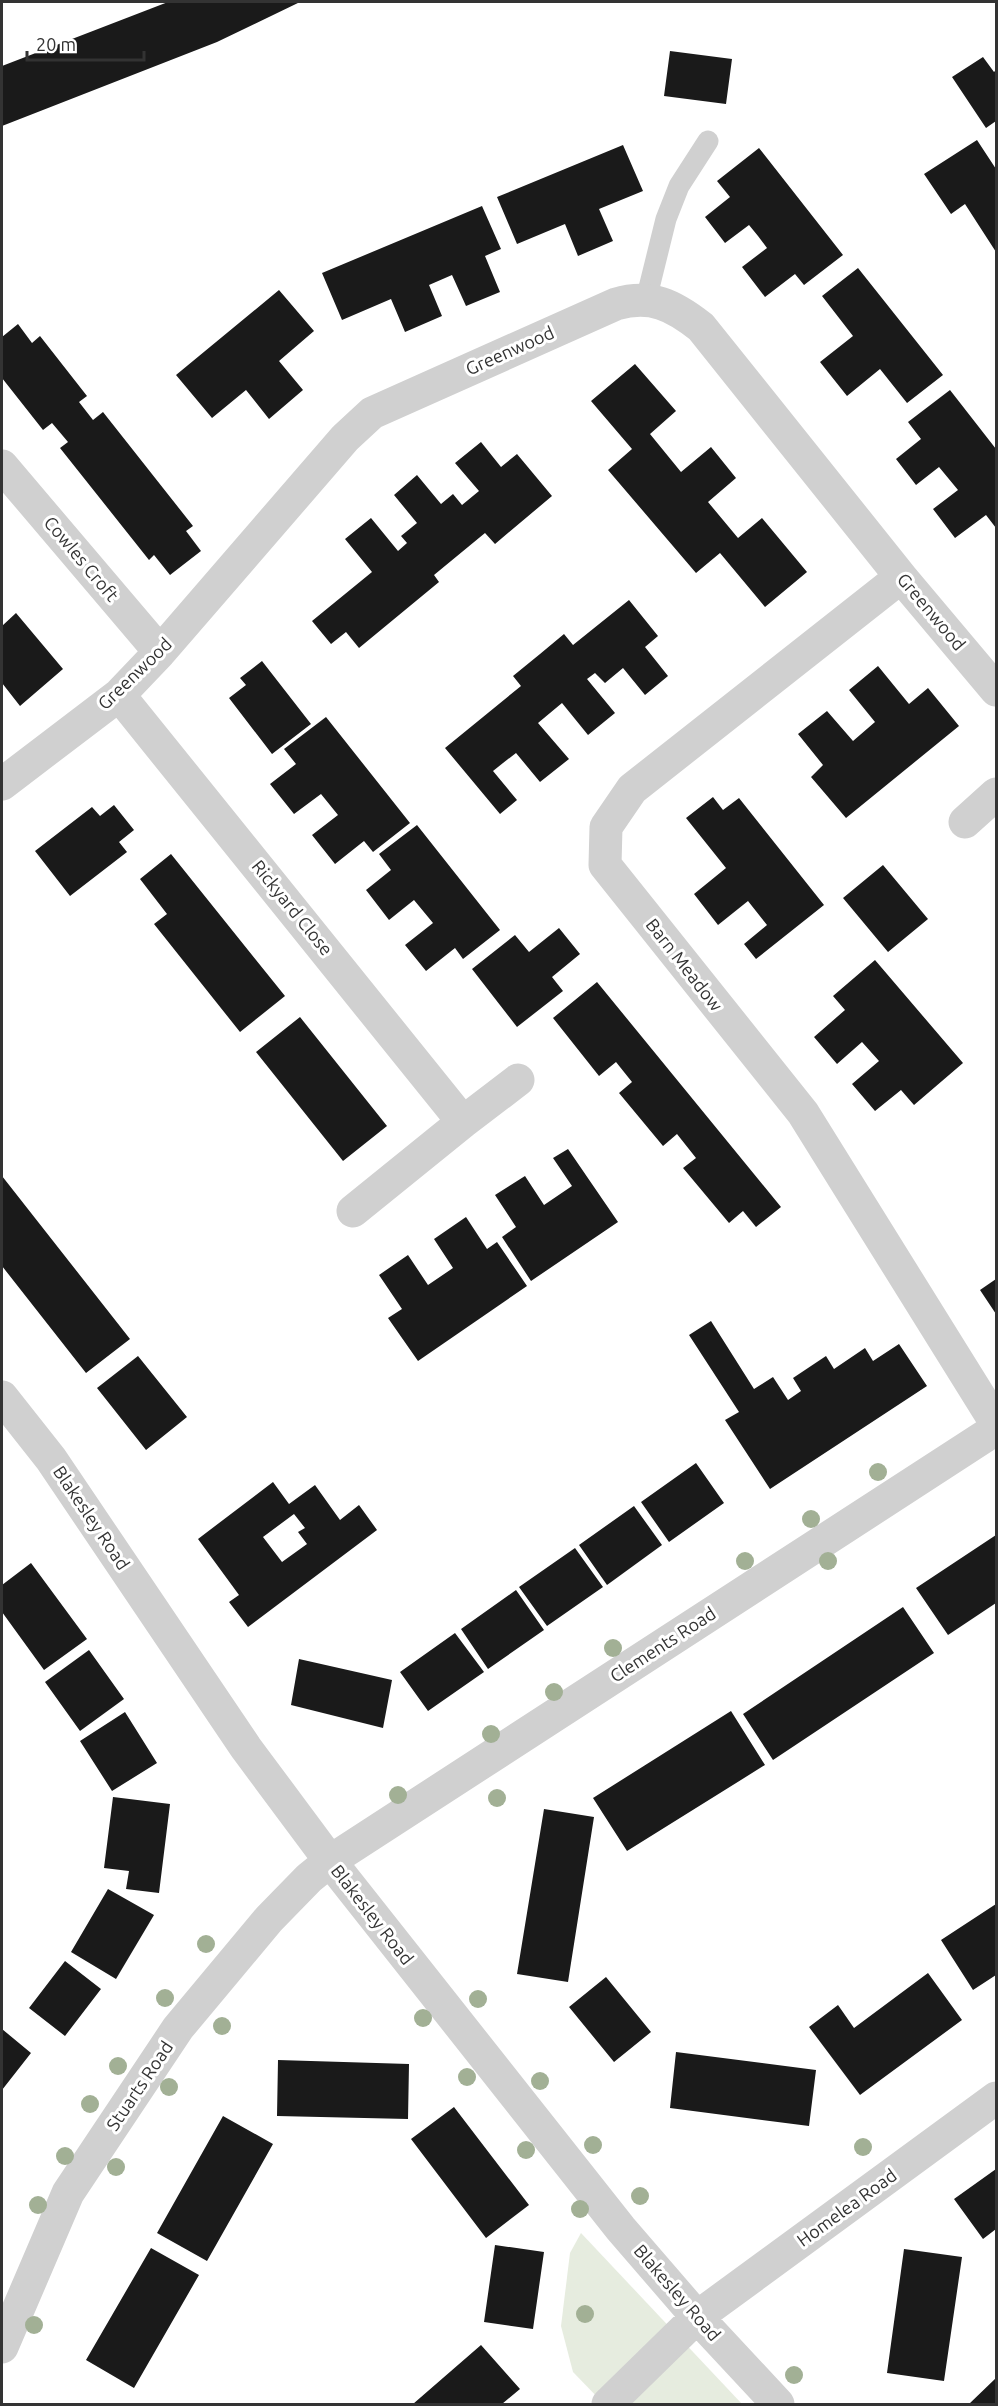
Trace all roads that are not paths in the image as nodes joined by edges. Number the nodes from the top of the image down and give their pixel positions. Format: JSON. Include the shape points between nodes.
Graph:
{"nodes":[{"id":1,"x":708,"y":141,"type":"dead end"},
{"id":2,"x":646,"y":300,"type":"junction"},
{"id":3,"x":2,"y":466,"type":"edge"},
{"id":4,"x":901,"y":577,"type":"junction"},
{"id":5,"x":160,"y":652,"type":"junction"},
{"id":6,"x":996,"y":690,"type":"edge"},
{"id":7,"x":119,"y":695,"type":"junction"},
{"id":8,"x":2,"y":784,"type":"edge"},
{"id":9,"x":996,"y":794,"type":"edge"},
{"id":10,"x":964,"y":822,"type":"dead end"},
{"id":11,"x":518,"y":1080,"type":"dead end"},
{"id":12,"x":463,"y":1122,"type":"junction"},
{"id":13,"x":353,"y":1211,"type":"dead end"},
{"id":14,"x":2,"y":1397,"type":"edge"},
{"id":15,"x":996,"y":1423,"type":"edge"},
{"id":16,"x":996,"y":1429,"type":"edge"},
{"id":17,"x":330,"y":1861,"type":"junction"},
{"id":18,"x":996,"y":2098,"type":"edge"},
{"id":19,"x":697,"y":2317,"type":"junction"},
{"id":20,"x":2,"y":2346,"type":"edge"},
{"id":21,"x":608,"y":2404,"type":"edge"},
{"id":22,"x":778,"y":2404,"type":"edge"}],
"edges":[{"from":1,"to":2,"type":"lane","via":[[679,186],[666,219]]},
{"from":2,"to":4,"type":"street","name":"Greenwood","via":[[658,301],[701,327]]},
{"from":2,"to":5,"type":"street","name":"Greenwood","via":[[616,304],[372,413],[345,438]]},
{"from":3,"to":5,"type":"street","name":"Cowles Croft"},
{"from":4,"to":6,"type":"street","name":"Greenwood"},
{"from":4,"to":15,"type":"street","name":"Barn Meadow","via":[[632,789],[606,827],[605,865],[803,1113]]},
{"from":5,"to":7,"type":"street","name":"Greenwood"},
{"from":7,"to":8,"type":"street","name":"Greenwood"},
{"from":7,"to":12,"type":"street","name":"Rickyard Close"},
{"from":9,"to":10,"type":"street"},
{"from":11,"to":12,"type":"street"},
{"from":12,"to":13,"type":"street"},
{"from":14,"to":17,"type":"street","name":"Blakesley Road","via":[[51,1459],[246,1748]]},
{"from":16,"to":17,"type":"street","name":"Clements Road"},
{"from":17,"to":19,"type":"street","name":"Blakesley Road","via":[[621,2229]]},
{"from":17,"to":20,"type":"street","name":"Stuarts Road","via":[[269,1919],[178,2028],[68,2193]]},
{"from":18,"to":19,"type":"street","name":"Homelea Road"},
{"from":19,"to":21,"type":"street","name":"Homelea Road"},
{"from":19,"to":22,"type":"street","name":"Blakesley Road"}]}
